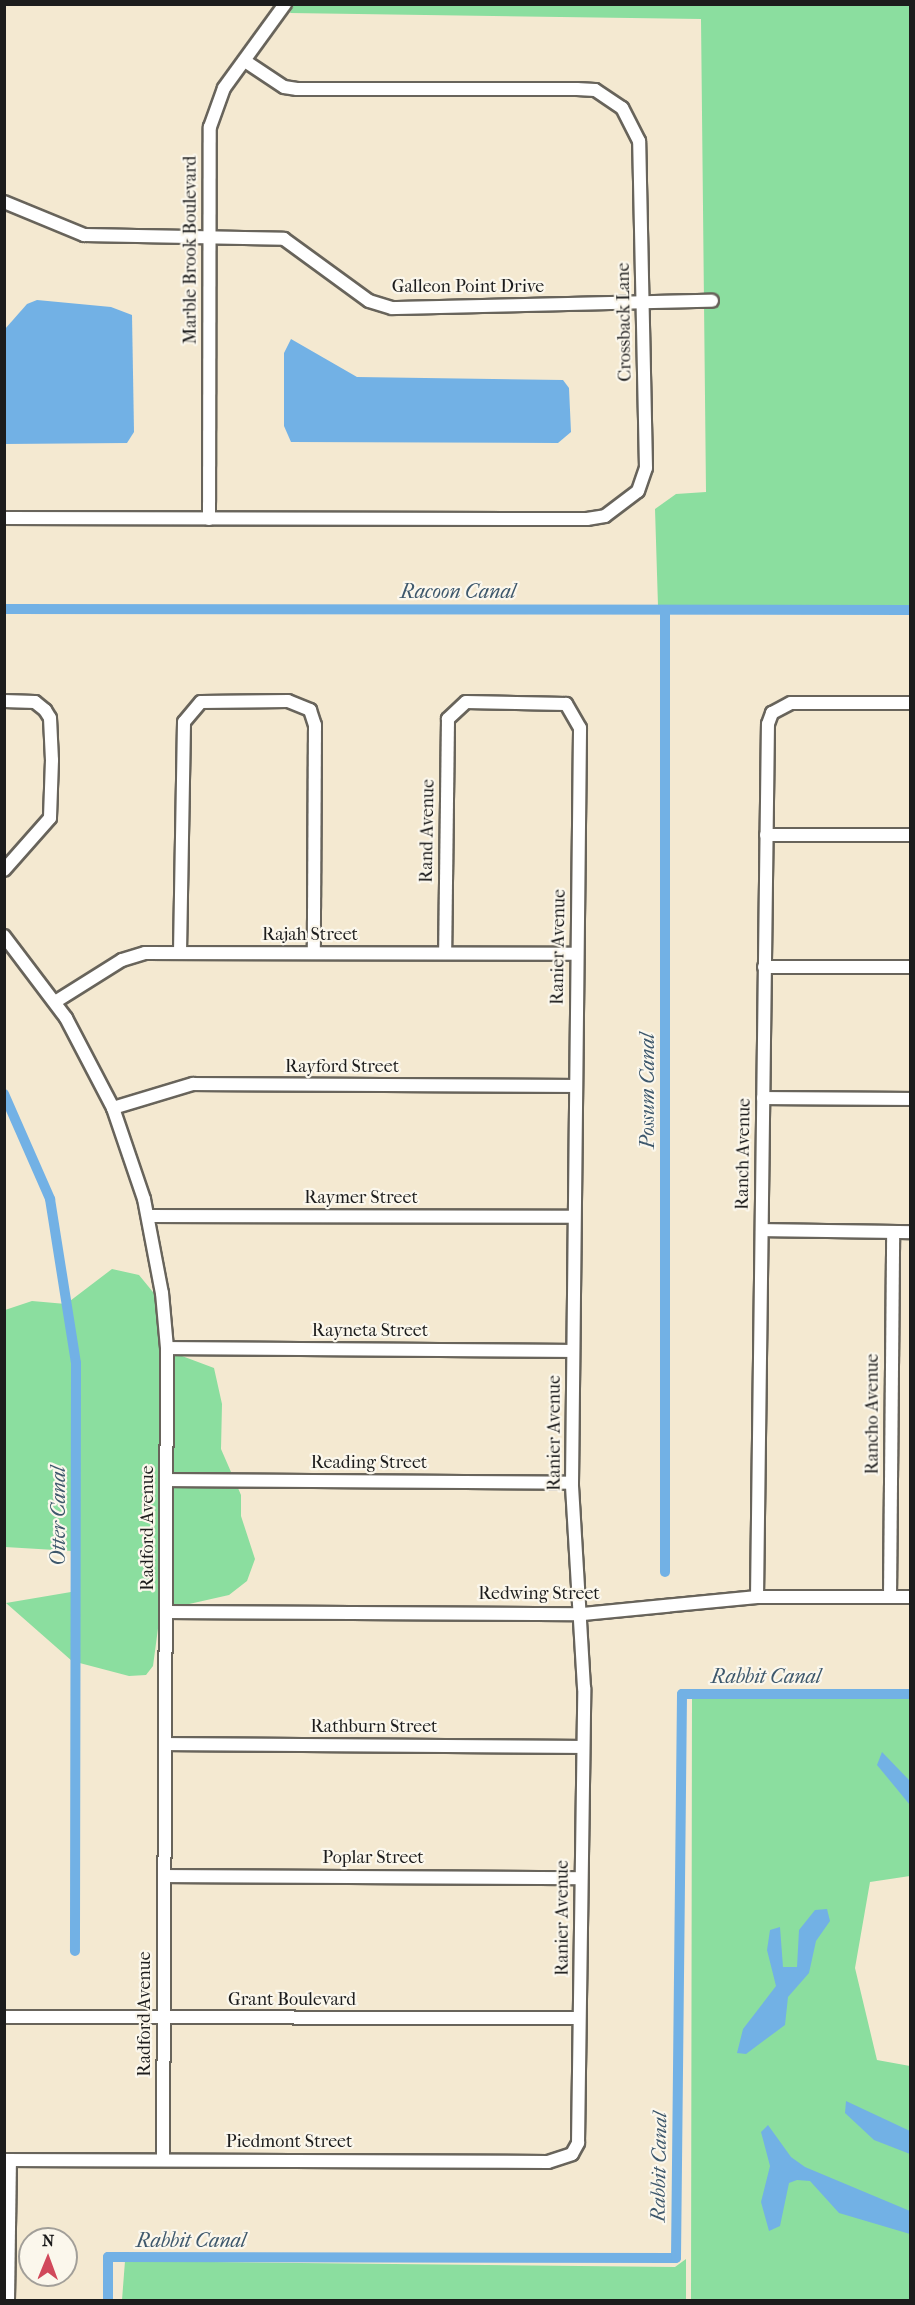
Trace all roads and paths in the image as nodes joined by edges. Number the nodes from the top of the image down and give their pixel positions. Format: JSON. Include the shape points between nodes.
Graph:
{"nodes":[{"id":1,"x":285,"y":4,"type":"edge"},
{"id":2,"x":245,"y":60,"type":"junction"},
{"id":3,"x":5,"y":204,"type":"edge"},
{"id":4,"x":209,"y":236,"type":"junction"},
{"id":5,"x":712,"y":301,"type":"dead end"},
{"id":6,"x":643,"y":302,"type":"junction"},
{"id":7,"x":4,"y":518,"type":"edge"},
{"id":8,"x":209,"y":519,"type":"junction"},
{"id":9,"x":4,"y":701,"type":"edge"},
{"id":10,"x":910,"y":703,"type":"edge"},
{"id":11,"x":453,"y":710,"type":"joint"},
{"id":12,"x":766,"y":835,"type":"junction"},
{"id":13,"x":910,"y":835,"type":"edge"},
{"id":14,"x":4,"y":870,"type":"edge"},
{"id":15,"x":4,"y":936,"type":"edge"},
{"id":16,"x":180,"y":952,"type":"junction"},
{"id":17,"x":314,"y":953,"type":"junction"},
{"id":18,"x":445,"y":953,"type":"junction"},
{"id":19,"x":577,"y":954,"type":"junction"},
{"id":20,"x":764,"y":967,"type":"junction"},
{"id":21,"x":910,"y":967,"type":"edge"},
{"id":22,"x":55,"y":1002,"type":"junction"},
{"id":23,"x":575,"y":1086,"type":"junction"},
{"id":24,"x":763,"y":1098,"type":"junction"},
{"id":25,"x":910,"y":1099,"type":"edge"},
{"id":26,"x":113,"y":1108,"type":"junction"},
{"id":27,"x":148,"y":1216,"type":"junction"},
{"id":28,"x":574,"y":1217,"type":"junction"},
{"id":29,"x":762,"y":1230,"type":"junction"},
{"id":30,"x":893,"y":1232,"type":"junction"},
{"id":31,"x":910,"y":1232,"type":"edge"},
{"id":32,"x":167,"y":1348,"type":"junction"},
{"id":33,"x":573,"y":1350,"type":"junction"},
{"id":34,"x":166,"y":1480,"type":"junction"},
{"id":35,"x":572,"y":1483,"type":"junction"},
{"id":36,"x":757,"y":1597,"type":"junction"},
{"id":37,"x":890,"y":1597,"type":"junction"},
{"id":38,"x":910,"y":1597,"type":"edge"},
{"id":39,"x":166,"y":1612,"type":"junction"},
{"id":40,"x":583,"y":1614,"type":"junction"},
{"id":41,"x":165,"y":1744,"type":"junction"},
{"id":42,"x":583,"y":1747,"type":"junction"},
{"id":43,"x":165,"y":1876,"type":"junction"},
{"id":44,"x":581,"y":1878,"type":"junction"},
{"id":45,"x":4,"y":2017,"type":"edge"},
{"id":46,"x":163,"y":2018,"type":"junction"},
{"id":47,"x":579,"y":2018,"type":"junction"},
{"id":48,"x":572,"y":2154,"type":"joint"},
{"id":49,"x":164,"y":2159,"type":"junction"},
{"id":50,"x":7,"y":2160,"type":"edge"},
{"id":51,"x":7,"y":2294,"type":"edge"}],
"edges":[{"from":1,"to":2,"type":"street","name":"Marble Brook Boulevard"},
{"from":2,"to":4,"type":"street","name":"Marble Brook Boulevard","via":[[212,114]]},
{"from":2,"to":6,"type":"street","name":"Crossback Lane","via":[[284,87],[297,89],[577,89],[609,97],[633,123],[639,141]]},
{"from":3,"to":4,"type":"street","name":"Galleon Point Drive","via":[[84,235]]},
{"from":4,"to":6,"type":"street","name":"Galleon Point Drive","via":[[284,239],[369,301],[392,308]]},
{"from":4,"to":8,"type":"street","name":"Marble Brook Boulevard"},
{"from":5,"to":6,"type":"street","name":"Galleon Point Drive"},
{"from":6,"to":8,"type":"street","name":"Crossback Lane","via":[[646,468],[638,490],[605,516]]},
{"from":7,"to":8,"type":"street","name":"Crossback Lane"},
{"from":9,"to":14,"type":"street","via":[[35,702],[50,718],[51,818]]},
{"from":10,"to":12,"type":"street","name":"Ranch Avenue","via":[[791,703],[772,713],[766,736]]},
{"from":11,"to":18,"type":"street","name":"Rand Avenue","via":[[447,729]]},
{"from":11,"to":19,"type":"street","name":"Ranier Avenue","via":[[466,702],[553,702],[574,711],[580,728]]},
{"from":12,"to":13,"type":"street"},
{"from":12,"to":20,"type":"street","name":"Ranch Avenue"},
{"from":15,"to":22,"type":"street","name":"Radford Avenue"},
{"from":16,"to":17,"type":"street","name":"Rajah Street"},
{"from":16,"to":17,"type":"street","via":[[183,740],[190,709],[211,701],[277,701],[310,710],[316,735]]},
{"from":16,"to":22,"type":"street","name":"Rajah Street","via":[[134,955]]},
{"from":17,"to":18,"type":"street","name":"Rajah Street"},
{"from":18,"to":19,"type":"street","name":"Rajah Street"},
{"from":19,"to":23,"type":"street","name":"Ranier Avenue"},
{"from":20,"to":21,"type":"street"},
{"from":20,"to":24,"type":"street","name":"Ranch Avenue"},
{"from":22,"to":26,"type":"street","name":"Radford Avenue"},
{"from":23,"to":26,"type":"street","name":"Rayford Street","via":[[192,1084]]},
{"from":23,"to":28,"type":"street","name":"Ranier Avenue"},
{"from":24,"to":25,"type":"street"},
{"from":24,"to":29,"type":"street","name":"Ranch Avenue"},
{"from":26,"to":27,"type":"street","name":"Radford Avenue"},
{"from":27,"to":28,"type":"street","name":"Raymer Street"},
{"from":27,"to":32,"type":"street","name":"Radford Avenue"},
{"from":28,"to":33,"type":"street","name":"Ranier Avenue"},
{"from":29,"to":30,"type":"street"},
{"from":29,"to":36,"type":"street","name":"Ranch Avenue"},
{"from":30,"to":31,"type":"street"},
{"from":30,"to":37,"type":"street","name":"Rancho Avenue"},
{"from":32,"to":33,"type":"street","name":"Rayneta Street"},
{"from":32,"to":34,"type":"street","name":"Radford Avenue"},
{"from":33,"to":35,"type":"street","name":"Ranier Avenue"},
{"from":34,"to":35,"type":"street","name":"Reading Street"},
{"from":34,"to":39,"type":"street","name":"Radford Avenue"},
{"from":35,"to":40,"type":"street","name":"Ranier Avenue"},
{"from":36,"to":37,"type":"street","name":"Redwing Street"},
{"from":36,"to":40,"type":"street","name":"Redwing Street"},
{"from":37,"to":38,"type":"street","name":"Redwing Street"},
{"from":39,"to":40,"type":"street","name":"Redwing Street"},
{"from":39,"to":41,"type":"street","name":"Radford Avenue"},
{"from":40,"to":42,"type":"street","name":"Ranier Avenue"},
{"from":41,"to":42,"type":"street","name":"Rathburn Street"},
{"from":41,"to":43,"type":"street","name":"Radford Avenue"},
{"from":42,"to":44,"type":"street","name":"Ranier Avenue"},
{"from":43,"to":44,"type":"street","name":"Poplar Street"},
{"from":43,"to":46,"type":"street","name":"Radford Avenue"},
{"from":44,"to":47,"type":"street","name":"Ranier Avenue"},
{"from":45,"to":46,"type":"street","name":"Grant Boulevard"},
{"from":46,"to":47,"type":"street","name":"Grant Boulevard"},
{"from":46,"to":49,"type":"street","name":"Radford Avenue"},
{"from":47,"to":48,"type":"street","name":"Ranier Avenue","via":[[580,2131]]},
{"from":48,"to":49,"type":"street","name":"Piedmont Street","via":[[548,2162]]},
{"from":49,"to":50,"type":"street","name":"Piedmont Street"},
{"from":50,"to":51,"type":"street"}]}
